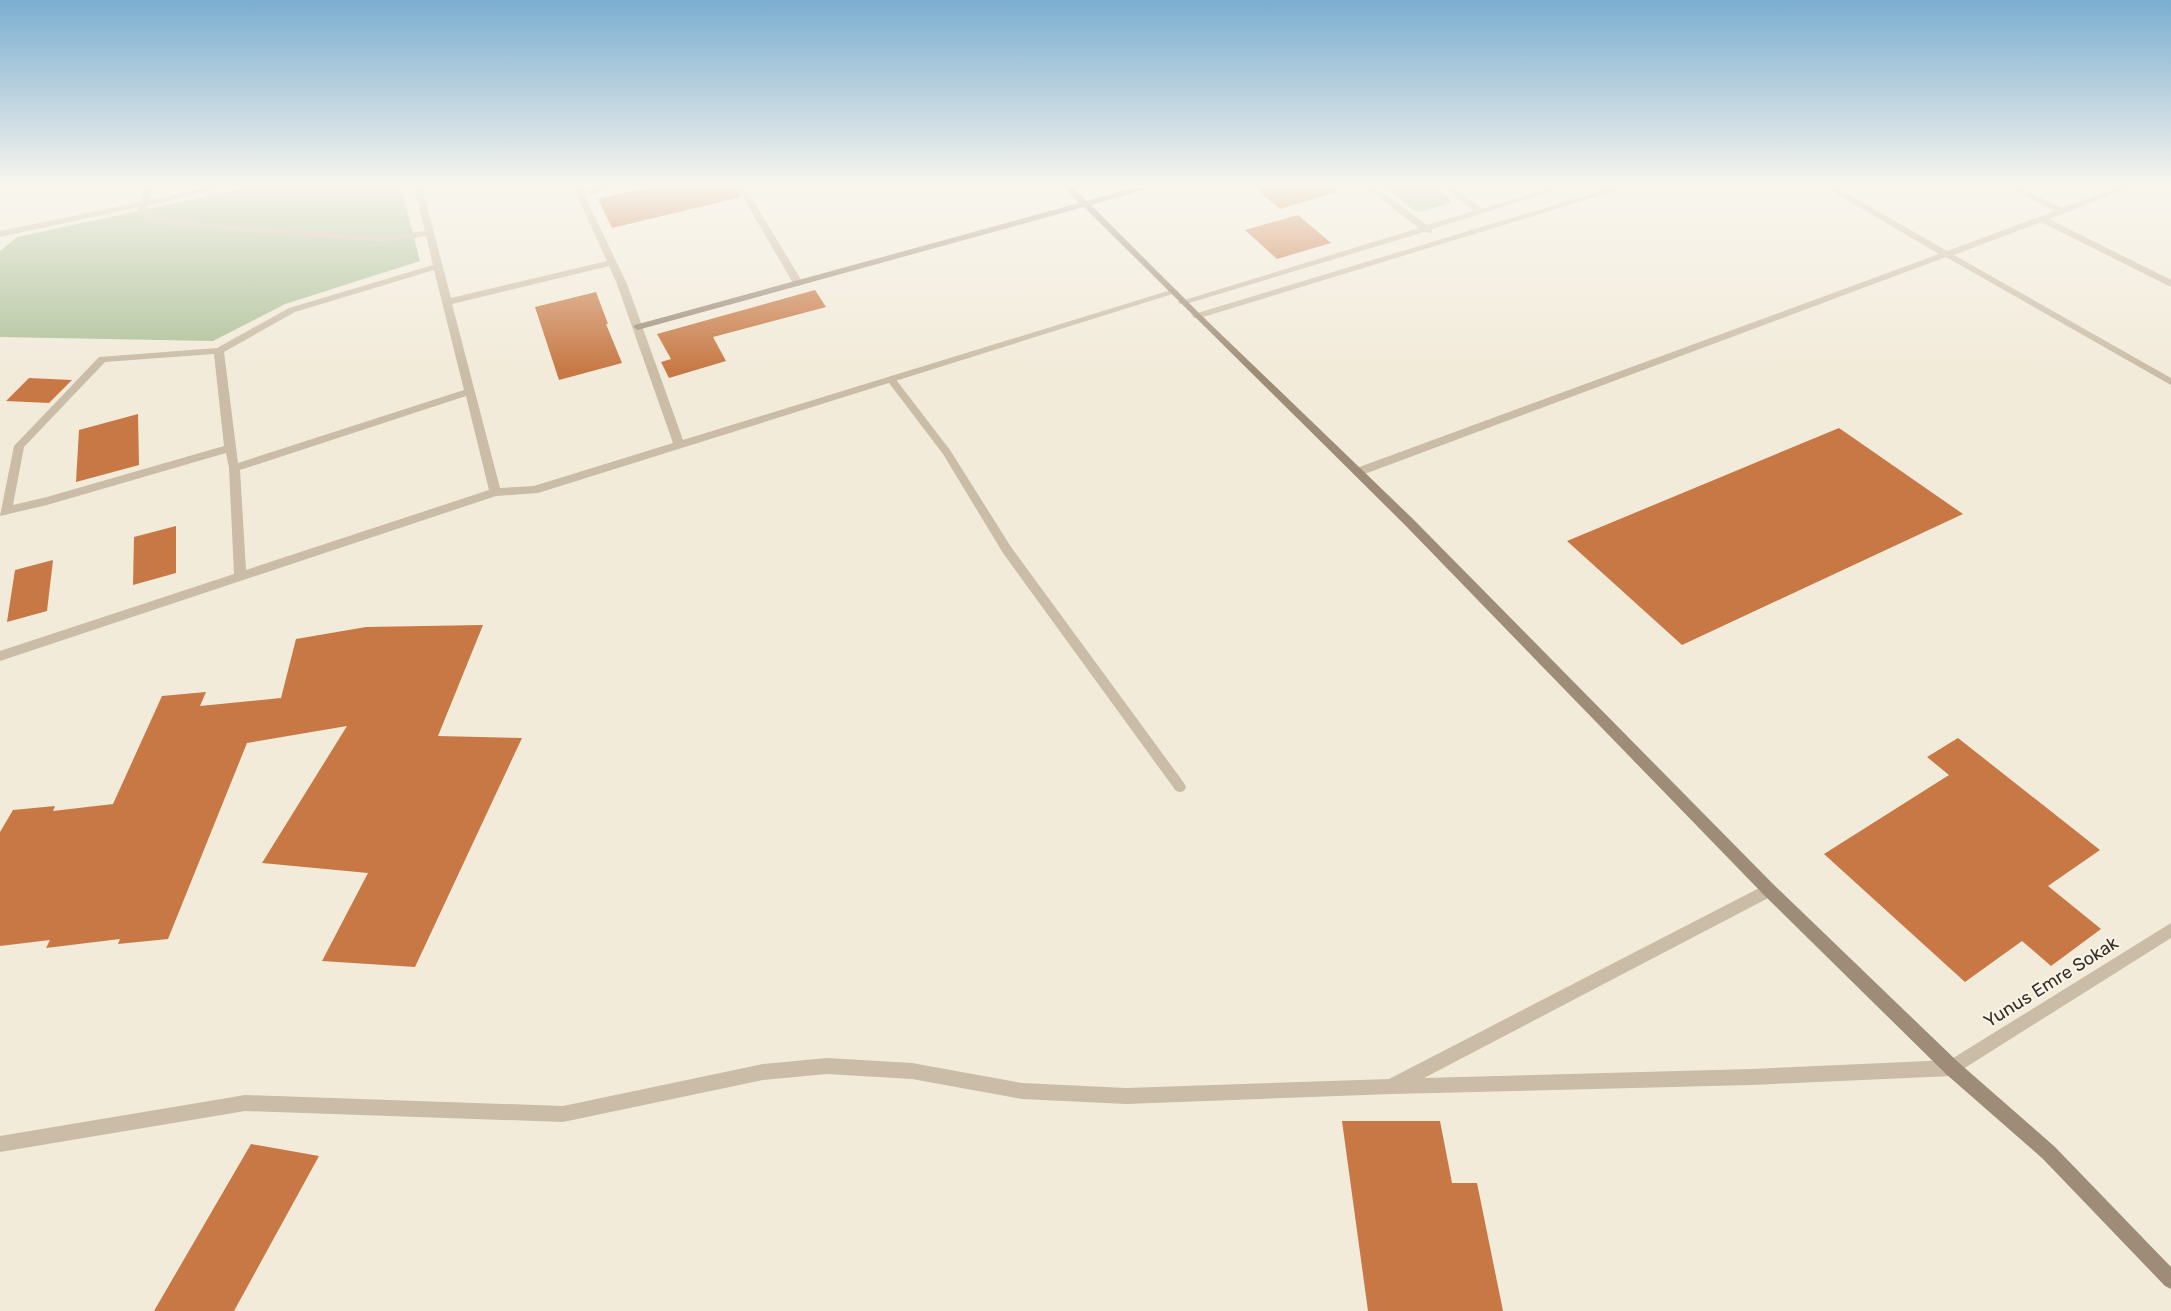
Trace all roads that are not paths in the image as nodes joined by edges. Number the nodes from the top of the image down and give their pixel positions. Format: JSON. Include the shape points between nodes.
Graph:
{"nodes":[{"id":1,"x":434,"y":248,"type":"edge"},
{"id":2,"x":605,"y":248,"type":"edge"},
{"id":3,"x":777,"y":248,"type":"edge"},
{"id":4,"x":927,"y":248,"type":"edge"},
{"id":5,"x":1130,"y":248,"type":"edge"},
{"id":6,"x":1356,"y":248,"type":"edge"},
{"id":7,"x":1419,"y":248,"type":"edge"},
{"id":8,"x":1937,"y":248,"type":"edge"},
{"id":9,"x":1963,"y":248,"type":"edge"},
{"id":10,"x":2100,"y":248,"type":"edge"},
{"id":11,"x":1947,"y":254,"type":"junction"},
{"id":12,"x":612,"y":263,"type":"junction"},
{"id":13,"x":438,"y":266,"type":"junction"},
{"id":14,"x":798,"y":284,"type":"junction"},
{"id":15,"x":2171,"y":284,"type":"edge"},
{"id":16,"x":1179,"y":297,"type":"junction"},
{"id":17,"x":447,"y":302,"type":"junction"},
{"id":18,"x":1197,"y":316,"type":"junction"},
{"id":19,"x":638,"y":328,"type":"junction"},
{"id":20,"x":219,"y":351,"type":"junction"},
{"id":21,"x":891,"y":379,"type":"junction"},
{"id":22,"x":2171,"y":382,"type":"edge"},
{"id":23,"x":469,"y":392,"type":"junction"},
{"id":24,"x":679,"y":444,"type":"junction"},
{"id":25,"x":230,"y":448,"type":"junction"},
{"id":26,"x":234,"y":468,"type":"junction"},
{"id":27,"x":1358,"y":472,"type":"junction"},
{"id":28,"x":495,"y":492,"type":"junction"},
{"id":29,"x":3,"y":512,"type":"edge"},
{"id":30,"x":240,"y":576,"type":"junction"},
{"id":31,"x":0,"y":656,"type":"edge"},
{"id":32,"x":1180,"y":787,"type":"dead end"},
{"id":33,"x":1769,"y":890,"type":"junction"},
{"id":34,"x":2171,"y":930,"type":"edge"},
{"id":35,"x":1952,"y":1068,"type":"junction"},
{"id":36,"x":1390,"y":1087,"type":"junction"},
{"id":37,"x":0,"y":1144,"type":"edge"},
{"id":38,"x":2171,"y":1280,"type":"edge"}],
"edges":[{"from":1,"to":13,"type":"street"},
{"from":2,"to":12,"type":"street"},
{"from":3,"to":14,"type":"street"},
{"from":4,"to":14,"type":"street"},
{"from":5,"to":16,"type":"street"},
{"from":6,"to":16,"type":"street"},
{"from":7,"to":18,"type":"street"},
{"from":8,"to":11,"type":"street"},
{"from":9,"to":11,"type":"street"},
{"from":10,"to":15,"type":"street"},
{"from":11,"to":22,"type":"street"},
{"from":11,"to":27,"type":"street"},
{"from":12,"to":17,"type":"street"},
{"from":12,"to":19,"type":"street"},
{"from":13,"to":17,"type":"street"},
{"from":13,"to":20,"type":"street","via":[[292,310]]},
{"from":14,"to":19,"type":"street"},
{"from":16,"to":18,"type":"street"},
{"from":16,"to":21,"type":"street"},
{"from":17,"to":23,"type":"street"},
{"from":18,"to":27,"type":"street"},
{"from":19,"to":24,"type":"street"},
{"from":20,"to":25,"type":"street"},
{"from":20,"to":29,"type":"street","via":[[102,359],[19,446]]},
{"from":21,"to":24,"type":"street"},
{"from":21,"to":32,"type":"lane","via":[[947,452],[1006,550]]},
{"from":23,"to":26,"type":"street"},
{"from":23,"to":28,"type":"street"},
{"from":24,"to":28,"type":"street","via":[[534,490]]},
{"from":25,"to":26,"type":"street"},
{"from":25,"to":29,"type":"street"},
{"from":26,"to":30,"type":"street"},
{"from":27,"to":33,"type":"street"},
{"from":28,"to":30,"type":"street"},
{"from":30,"to":31,"type":"street"},
{"from":33,"to":35,"type":"street"},
{"from":33,"to":36,"type":"street"},
{"from":34,"to":35,"type":"street","name":"Yunus Emre Sokak"},
{"from":35,"to":36,"type":"street"},
{"from":35,"to":38,"type":"street","via":[[2049,1153]]},
{"from":36,"to":37,"type":"street","via":[[1126,1096],[1022,1092],[912,1071],[828,1066],[762,1072],[563,1114],[246,1103]]}]}
